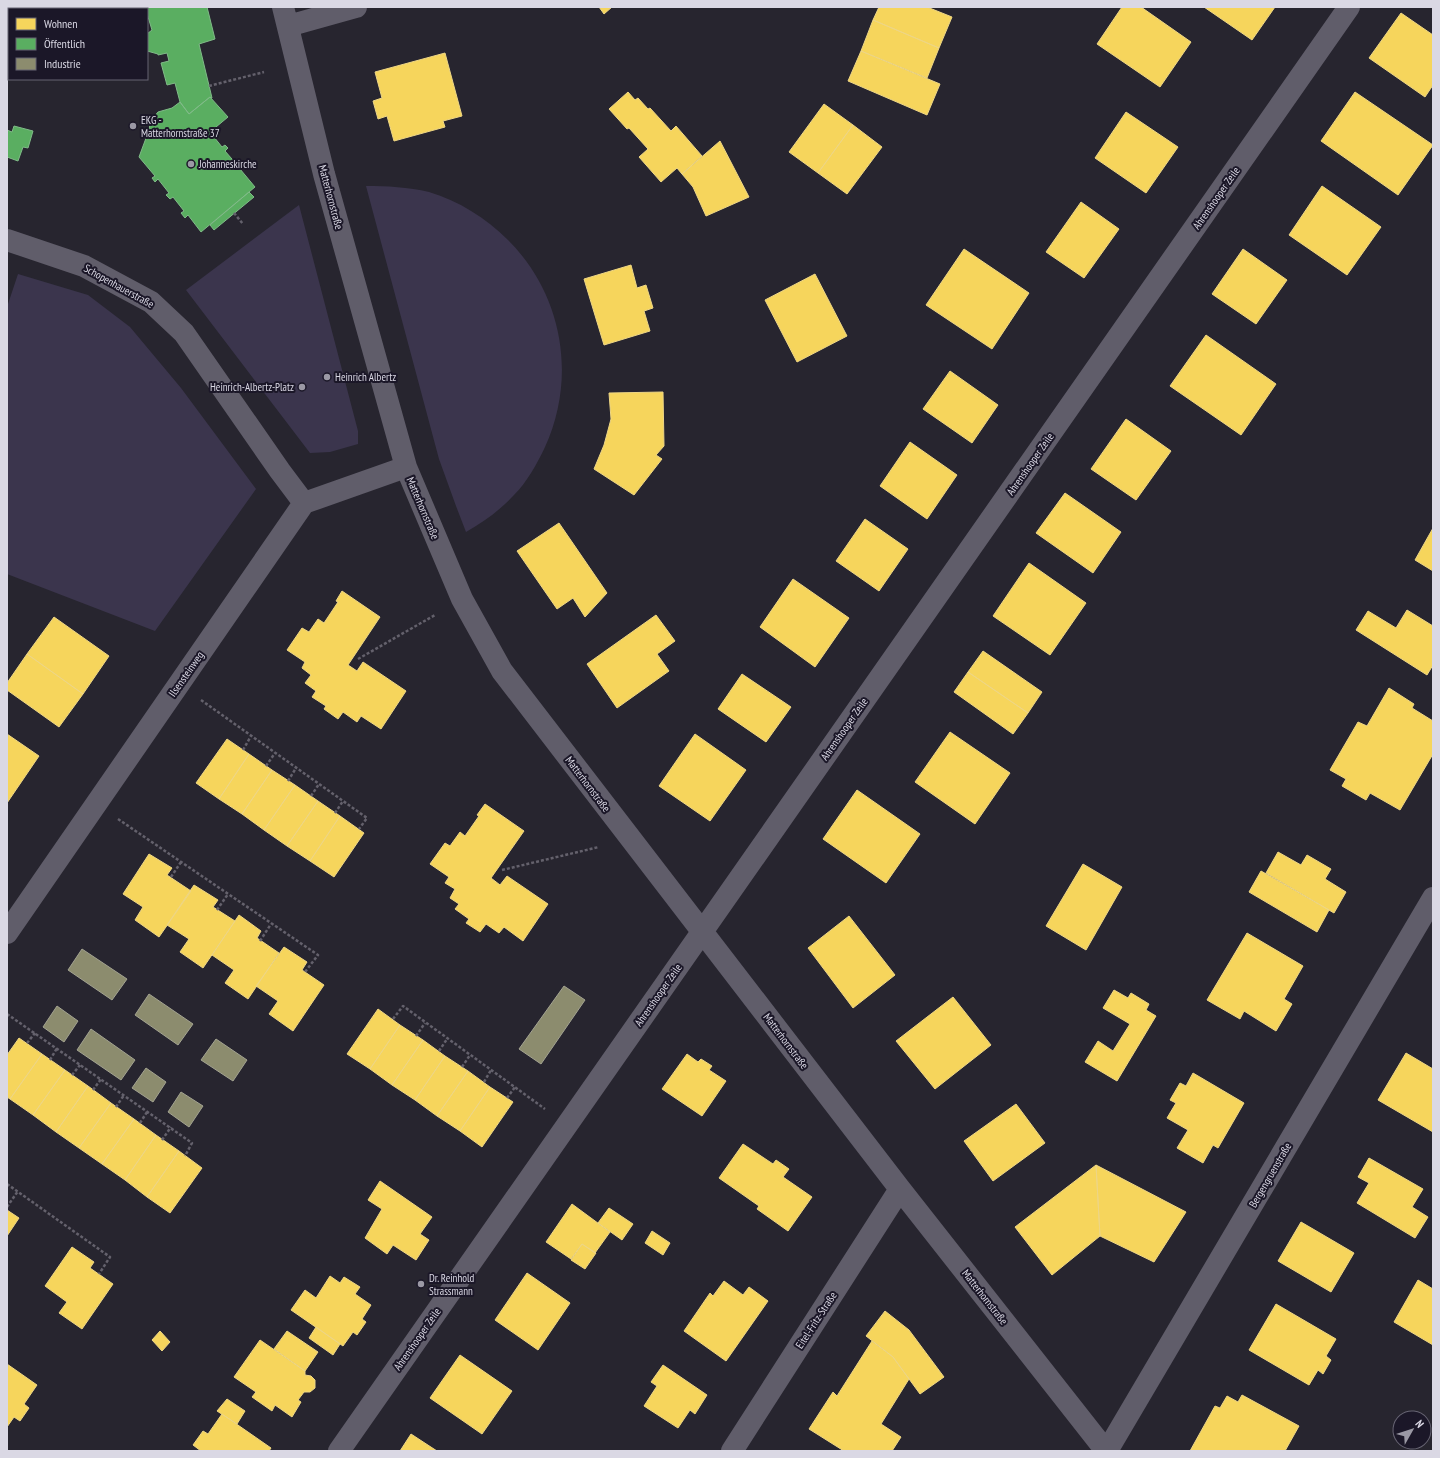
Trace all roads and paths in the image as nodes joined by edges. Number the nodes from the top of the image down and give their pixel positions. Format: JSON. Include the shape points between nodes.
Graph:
{"nodes":[{"id":1,"x":356,"y":7,"type":"edge"},
{"id":2,"x":1349,"y":7,"type":"edge"},
{"id":3,"x":286,"y":16,"type":"edge"},
{"id":4,"x":264,"y":72,"type":"dead end"},
{"id":5,"x":209,"y":86,"type":"dead end"},
{"id":6,"x":234,"y":213,"type":"dead end"},
{"id":7,"x":244,"y":224,"type":"dead end"},
{"id":8,"x":7,"y":240,"type":"edge"},
{"id":9,"x":406,"y":467,"type":"junction"},
{"id":10,"x":304,"y":503,"type":"junction"},
{"id":11,"x":435,"y":616,"type":"dead end"},
{"id":12,"x":358,"y":659,"type":"dead end"},
{"id":13,"x":199,"y":699,"type":"dead end"},
{"id":14,"x":252,"y":736,"type":"junction"},
{"id":15,"x":243,"y":750,"type":"dead end"},
{"id":16,"x":275,"y":753,"type":"junction"},
{"id":17,"x":266,"y":766,"type":"dead end"},
{"id":18,"x":296,"y":768,"type":"junction"},
{"id":19,"x":288,"y":780,"type":"dead end"},
{"id":20,"x":319,"y":784,"type":"junction"},
{"id":21,"x":311,"y":796,"type":"dead end"},
{"id":22,"x":343,"y":801,"type":"junction"},
{"id":23,"x":335,"y":813,"type":"dead end"},
{"id":24,"x":116,"y":818,"type":"dead end"},
{"id":25,"x":359,"y":829,"type":"dead end"},
{"id":26,"x":598,"y":847,"type":"dead end"},
{"id":27,"x":181,"y":862,"type":"junction"},
{"id":28,"x":502,"y":870,"type":"dead end"},
{"id":29,"x":171,"y":878,"type":"dead end"},
{"id":30,"x":228,"y":894,"type":"junction"},
{"id":31,"x":1433,"y":898,"type":"edge"},
{"id":32,"x":217,"y":910,"type":"dead end"},
{"id":33,"x":271,"y":924,"type":"junction"},
{"id":34,"x":703,"y":931,"type":"junction"},
{"id":35,"x":7,"y":933,"type":"edge"},
{"id":36,"x":260,"y":940,"type":"dead end"},
{"id":37,"x":305,"y":972,"type":"dead end"},
{"id":38,"x":7,"y":1014,"type":"edge"},
{"id":39,"x":393,"y":1020,"type":"dead end"},
{"id":40,"x":425,"y":1023,"type":"junction"},
{"id":41,"x":35,"y":1033,"type":"junction"},
{"id":42,"x":416,"y":1036,"type":"dead end"},
{"id":43,"x":447,"y":1039,"type":"junction"},
{"id":44,"x":28,"y":1043,"type":"dead end"},
{"id":45,"x":57,"y":1048,"type":"junction"},
{"id":46,"x":439,"y":1051,"type":"dead end"},
{"id":47,"x":470,"y":1055,"type":"junction"},
{"id":48,"x":50,"y":1060,"type":"dead end"},
{"id":49,"x":80,"y":1065,"type":"junction"},
{"id":50,"x":462,"y":1067,"type":"dead end"},
{"id":51,"x":491,"y":1070,"type":"junction"},
{"id":52,"x":72,"y":1075,"type":"dead end"},
{"id":53,"x":101,"y":1079,"type":"junction"},
{"id":54,"x":484,"y":1082,"type":"dead end"},
{"id":55,"x":514,"y":1087,"type":"junction"},
{"id":56,"x":94,"y":1090,"type":"dead end"},
{"id":57,"x":124,"y":1095,"type":"junction"},
{"id":58,"x":507,"y":1098,"type":"dead end"},
{"id":59,"x":116,"y":1106,"type":"dead end"},
{"id":60,"x":546,"y":1109,"type":"dead end"},
{"id":61,"x":147,"y":1112,"type":"junction"},
{"id":62,"x":140,"y":1123,"type":"dead end"},
{"id":63,"x":170,"y":1127,"type":"junction"},
{"id":64,"x":162,"y":1140,"type":"dead end"},
{"id":65,"x":186,"y":1156,"type":"dead end"},
{"id":66,"x":7,"y":1184,"type":"edge"},
{"id":67,"x":900,"y":1189,"type":"junction"},
{"id":68,"x":18,"y":1191,"type":"junction"},
{"id":69,"x":7,"y":1206,"type":"edge"},
{"id":70,"x":98,"y":1274,"type":"dead end"},
{"id":71,"x":338,"y":1451,"type":"edge"},
{"id":72,"x":732,"y":1451,"type":"edge"},
{"id":73,"x":1106,"y":1451,"type":"edge"}],
"edges":[{"from":1,"to":3,"type":"street"},
{"from":2,"to":34,"type":"street","name":"Ahrenshooper Zeile"},
{"from":3,"to":9,"type":"street","name":"Matterhornstraße","via":[[324,174]]},
{"from":4,"to":5,"type":"path"},
{"from":6,"to":7,"type":"path"},
{"from":8,"to":10,"type":"street","name":"Schopenhauerstraße","via":[[84,266],[151,302],[184,334]]},
{"from":9,"to":10,"type":"street"},
{"from":9,"to":34,"type":"street","name":"Matterhornstraße","via":[[462,599],[502,671]]},
{"from":10,"to":35,"type":"street","name":"Ilsensteinweg"},
{"from":11,"to":12,"type":"path"},
{"from":13,"to":14,"type":"path"},
{"from":14,"to":15,"type":"path"},
{"from":14,"to":16,"type":"path"},
{"from":16,"to":17,"type":"path"},
{"from":16,"to":18,"type":"path"},
{"from":18,"to":19,"type":"path"},
{"from":18,"to":20,"type":"path"},
{"from":20,"to":21,"type":"path"},
{"from":20,"to":22,"type":"path"},
{"from":22,"to":23,"type":"path"},
{"from":22,"to":25,"type":"path","via":[[367,818]]},
{"from":24,"to":27,"type":"path"},
{"from":26,"to":28,"type":"path"},
{"from":27,"to":29,"type":"path"},
{"from":27,"to":30,"type":"path"},
{"from":30,"to":32,"type":"path"},
{"from":30,"to":33,"type":"path"},
{"from":31,"to":73,"type":"street","name":"Bergengruenstraße"},
{"from":33,"to":36,"type":"path"},
{"from":33,"to":37,"type":"path","via":[[318,955]]},
{"from":34,"to":67,"type":"street","name":"Matterhornstraße"},
{"from":34,"to":71,"type":"street","name":"Ahrenshooper Zeile"},
{"from":38,"to":41,"type":"path"},
{"from":39,"to":40,"type":"path","via":[[403,1006]]},
{"from":40,"to":42,"type":"path"},
{"from":40,"to":43,"type":"path"},
{"from":41,"to":44,"type":"path"},
{"from":41,"to":45,"type":"path"},
{"from":43,"to":46,"type":"path"},
{"from":43,"to":47,"type":"path"},
{"from":45,"to":48,"type":"path"},
{"from":45,"to":49,"type":"path"},
{"from":47,"to":50,"type":"path"},
{"from":47,"to":51,"type":"path"},
{"from":49,"to":52,"type":"path"},
{"from":49,"to":53,"type":"path"},
{"from":51,"to":54,"type":"path"},
{"from":51,"to":55,"type":"path"},
{"from":53,"to":56,"type":"path"},
{"from":53,"to":57,"type":"path"},
{"from":55,"to":58,"type":"path"},
{"from":55,"to":60,"type":"path"},
{"from":57,"to":59,"type":"path"},
{"from":57,"to":61,"type":"path"},
{"from":61,"to":62,"type":"path"},
{"from":61,"to":63,"type":"path"},
{"from":63,"to":64,"type":"path"},
{"from":63,"to":65,"type":"path","via":[[192,1143]]},
{"from":66,"to":68,"type":"path"},
{"from":67,"to":72,"type":"street","name":"Eitel-Fritz-Straße"},
{"from":67,"to":73,"type":"street","name":"Matterhornstraße"},
{"from":68,"to":69,"type":"path"},
{"from":68,"to":70,"type":"path","via":[[110,1257]]}]}
